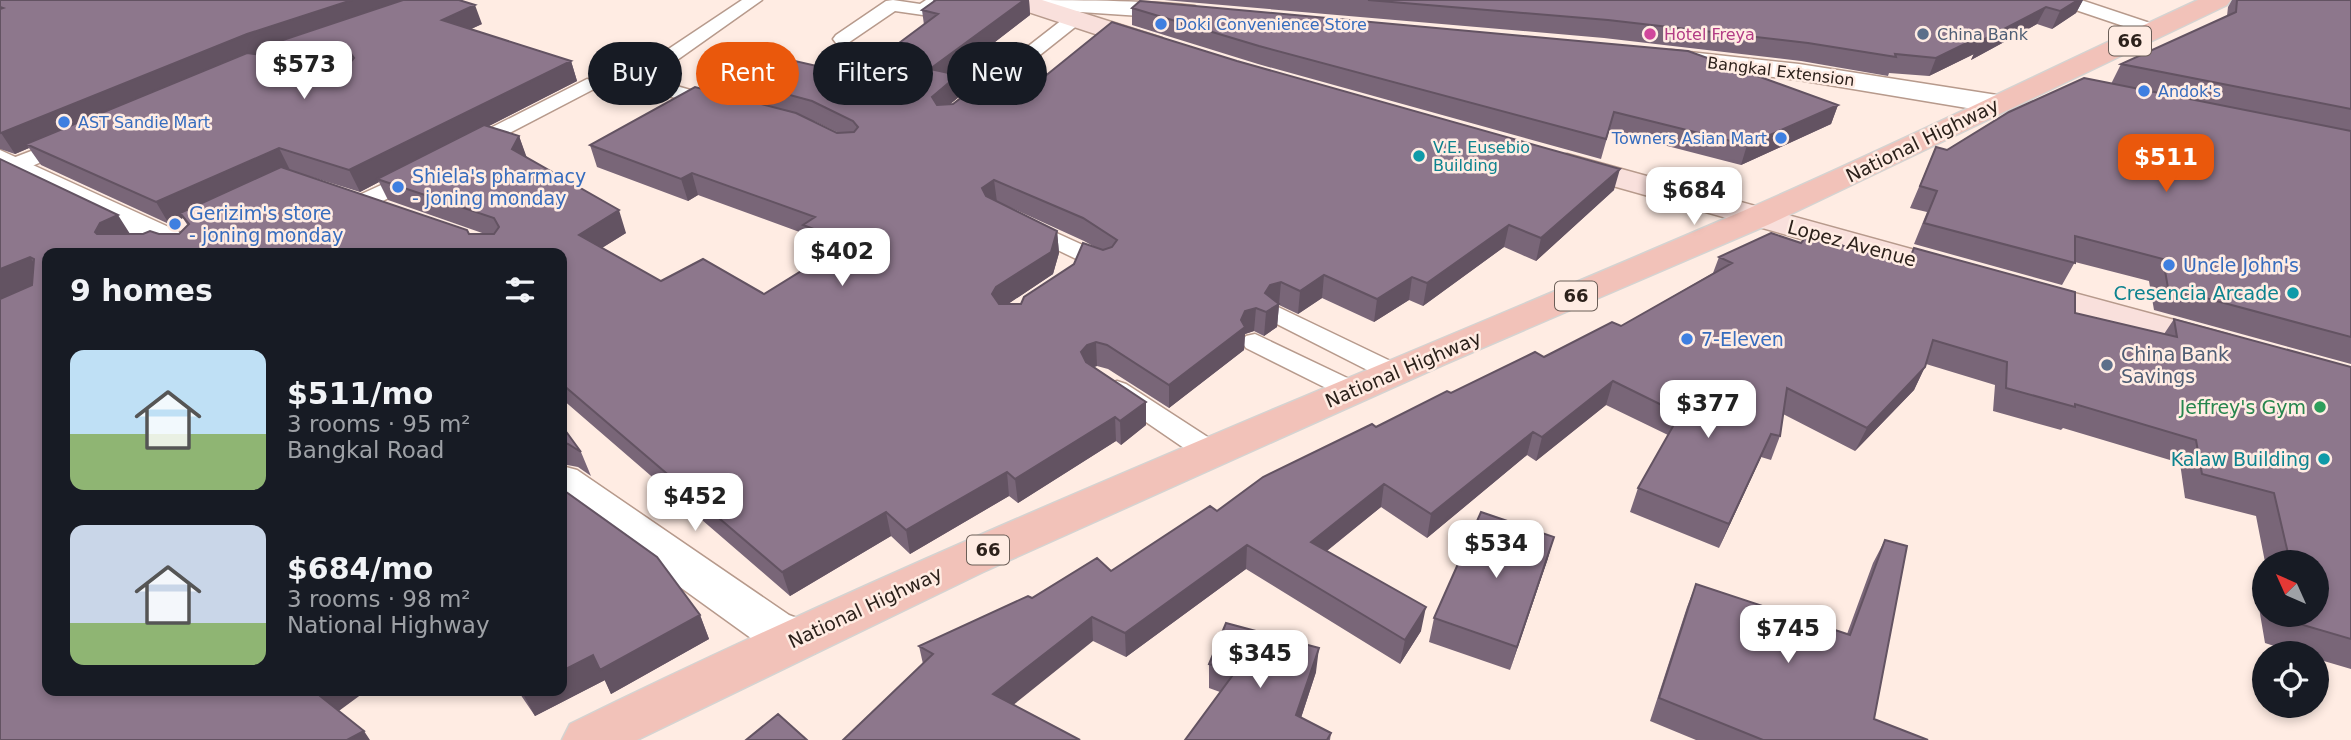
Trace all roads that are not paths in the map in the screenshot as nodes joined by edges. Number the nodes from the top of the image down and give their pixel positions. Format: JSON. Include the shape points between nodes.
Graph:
{"nodes":[{"id":1,"x":753,"y":0,"type":"edge"},
{"id":2,"x":937,"y":0,"type":"edge"},
{"id":3,"x":1018,"y":0,"type":"edge"},
{"id":4,"x":2064,"y":0,"type":"edge"},
{"id":5,"x":2218,"y":0,"type":"edge"},
{"id":6,"x":1212,"y":14,"type":"edge"},
{"id":7,"x":1073,"y":20,"type":"junction"},
{"id":8,"x":2153,"y":30,"type":"junction"},
{"id":9,"x":338,"y":38,"type":"edge"},
{"id":10,"x":842,"y":39,"type":"dead end"},
{"id":11,"x":1180,"y":53,"type":"edge"},
{"id":12,"x":1643,"y":54,"type":"edge"},
{"id":13,"x":254,"y":65,"type":"junction"},
{"id":14,"x":303,"y":70,"type":"edge"},
{"id":15,"x":229,"y":76,"type":"edge"},
{"id":16,"x":2041,"y":81,"type":"junction"},
{"id":17,"x":587,"y":85,"type":"dead end"},
{"id":18,"x":2092,"y":92,"type":"edge"},
{"id":19,"x":1997,"y":104,"type":"junction"},
{"id":20,"x":732,"y":107,"type":"edge"},
{"id":21,"x":947,"y":119,"type":"edge"},
{"id":22,"x":89,"y":134,"type":"edge"},
{"id":23,"x":457,"y":153,"type":"edge"},
{"id":24,"x":1538,"y":155,"type":"edge"},
{"id":25,"x":7,"y":163,"type":"edge"},
{"id":26,"x":434,"y":165,"type":"edge"},
{"id":27,"x":339,"y":194,"type":"edge"},
{"id":28,"x":363,"y":202,"type":"junction"},
{"id":29,"x":389,"y":212,"type":"edge"},
{"id":30,"x":1758,"y":217,"type":"junction"},
{"id":31,"x":1009,"y":218,"type":"edge"},
{"id":32,"x":146,"y":248,"type":"edge"},
{"id":33,"x":1085,"y":256,"type":"edge"},
{"id":34,"x":1278,"y":315,"type":"edge"},
{"id":35,"x":1255,"y":342,"type":"dead end"},
{"id":36,"x":2245,"y":351,"type":"edge"},
{"id":37,"x":1394,"y":373,"type":"junction"},
{"id":38,"x":1098,"y":377,"type":"edge"},
{"id":39,"x":1353,"y":391,"type":"junction"},
{"id":40,"x":1210,"y":452,"type":"junction"},
{"id":41,"x":567,"y":484,"type":"edge"},
{"id":42,"x":798,"y":639,"type":"junction"},
{"id":43,"x":588,"y":740,"type":"edge"}],
"edges":[{"from":1,"to":20,"type":"lane","via":[[653,68],[657,87]]},
{"from":2,"to":10,"type":"lane","via":[[923,10],[891,5]]},
{"from":3,"to":6,"type":"street"},
{"from":3,"to":7,"type":"street"},
{"from":4,"to":8,"type":"lane"},
{"from":5,"to":8,"type":"main road","name":"National Highway","number":"66"},
{"from":7,"to":11,"type":"street"},
{"from":7,"to":21,"type":"lane"},
{"from":8,"to":16,"type":"main road","name":"National Highway","number":"66"},
{"from":9,"to":13,"type":"lane"},
{"from":12,"to":19,"type":"street","name":"Bangkal Extension","via":[[1799,72]]},
{"from":13,"to":14,"type":"lane"},
{"from":13,"to":15,"type":"lane"},
{"from":16,"to":18,"type":"street"},
{"from":16,"to":19,"type":"main road","name":"National Highway","number":"66"},
{"from":17,"to":23,"type":"lane"},
{"from":19,"to":30,"type":"main road","name":"National Highway","number":"66"},
{"from":22,"to":25,"type":"lane"},
{"from":24,"to":30,"type":"street","name":"Lopez Avenue"},
{"from":25,"to":32,"type":"street","via":[[179,236]]},
{"from":26,"to":28,"type":"lane"},
{"from":27,"to":28,"type":"lane"},
{"from":28,"to":29,"type":"lane"},
{"from":30,"to":36,"type":"street","name":"Lopez Avenue"},
{"from":30,"to":37,"type":"main road","name":"National Highway","number":"66"},
{"from":31,"to":33,"type":"lane"},
{"from":34,"to":37,"type":"lane"},
{"from":35,"to":39,"type":"lane"},
{"from":37,"to":39,"type":"main road","name":"National Highway","number":"66"},
{"from":38,"to":40,"type":"lane"},
{"from":39,"to":40,"type":"main road","name":"National Highway","number":"66"},
{"from":40,"to":42,"type":"main road","name":"National Highway","number":"66"},
{"from":41,"to":42,"type":"street","via":[[772,628]]},
{"from":42,"to":43,"type":"main road","name":"National Highway","number":"66"}]}
